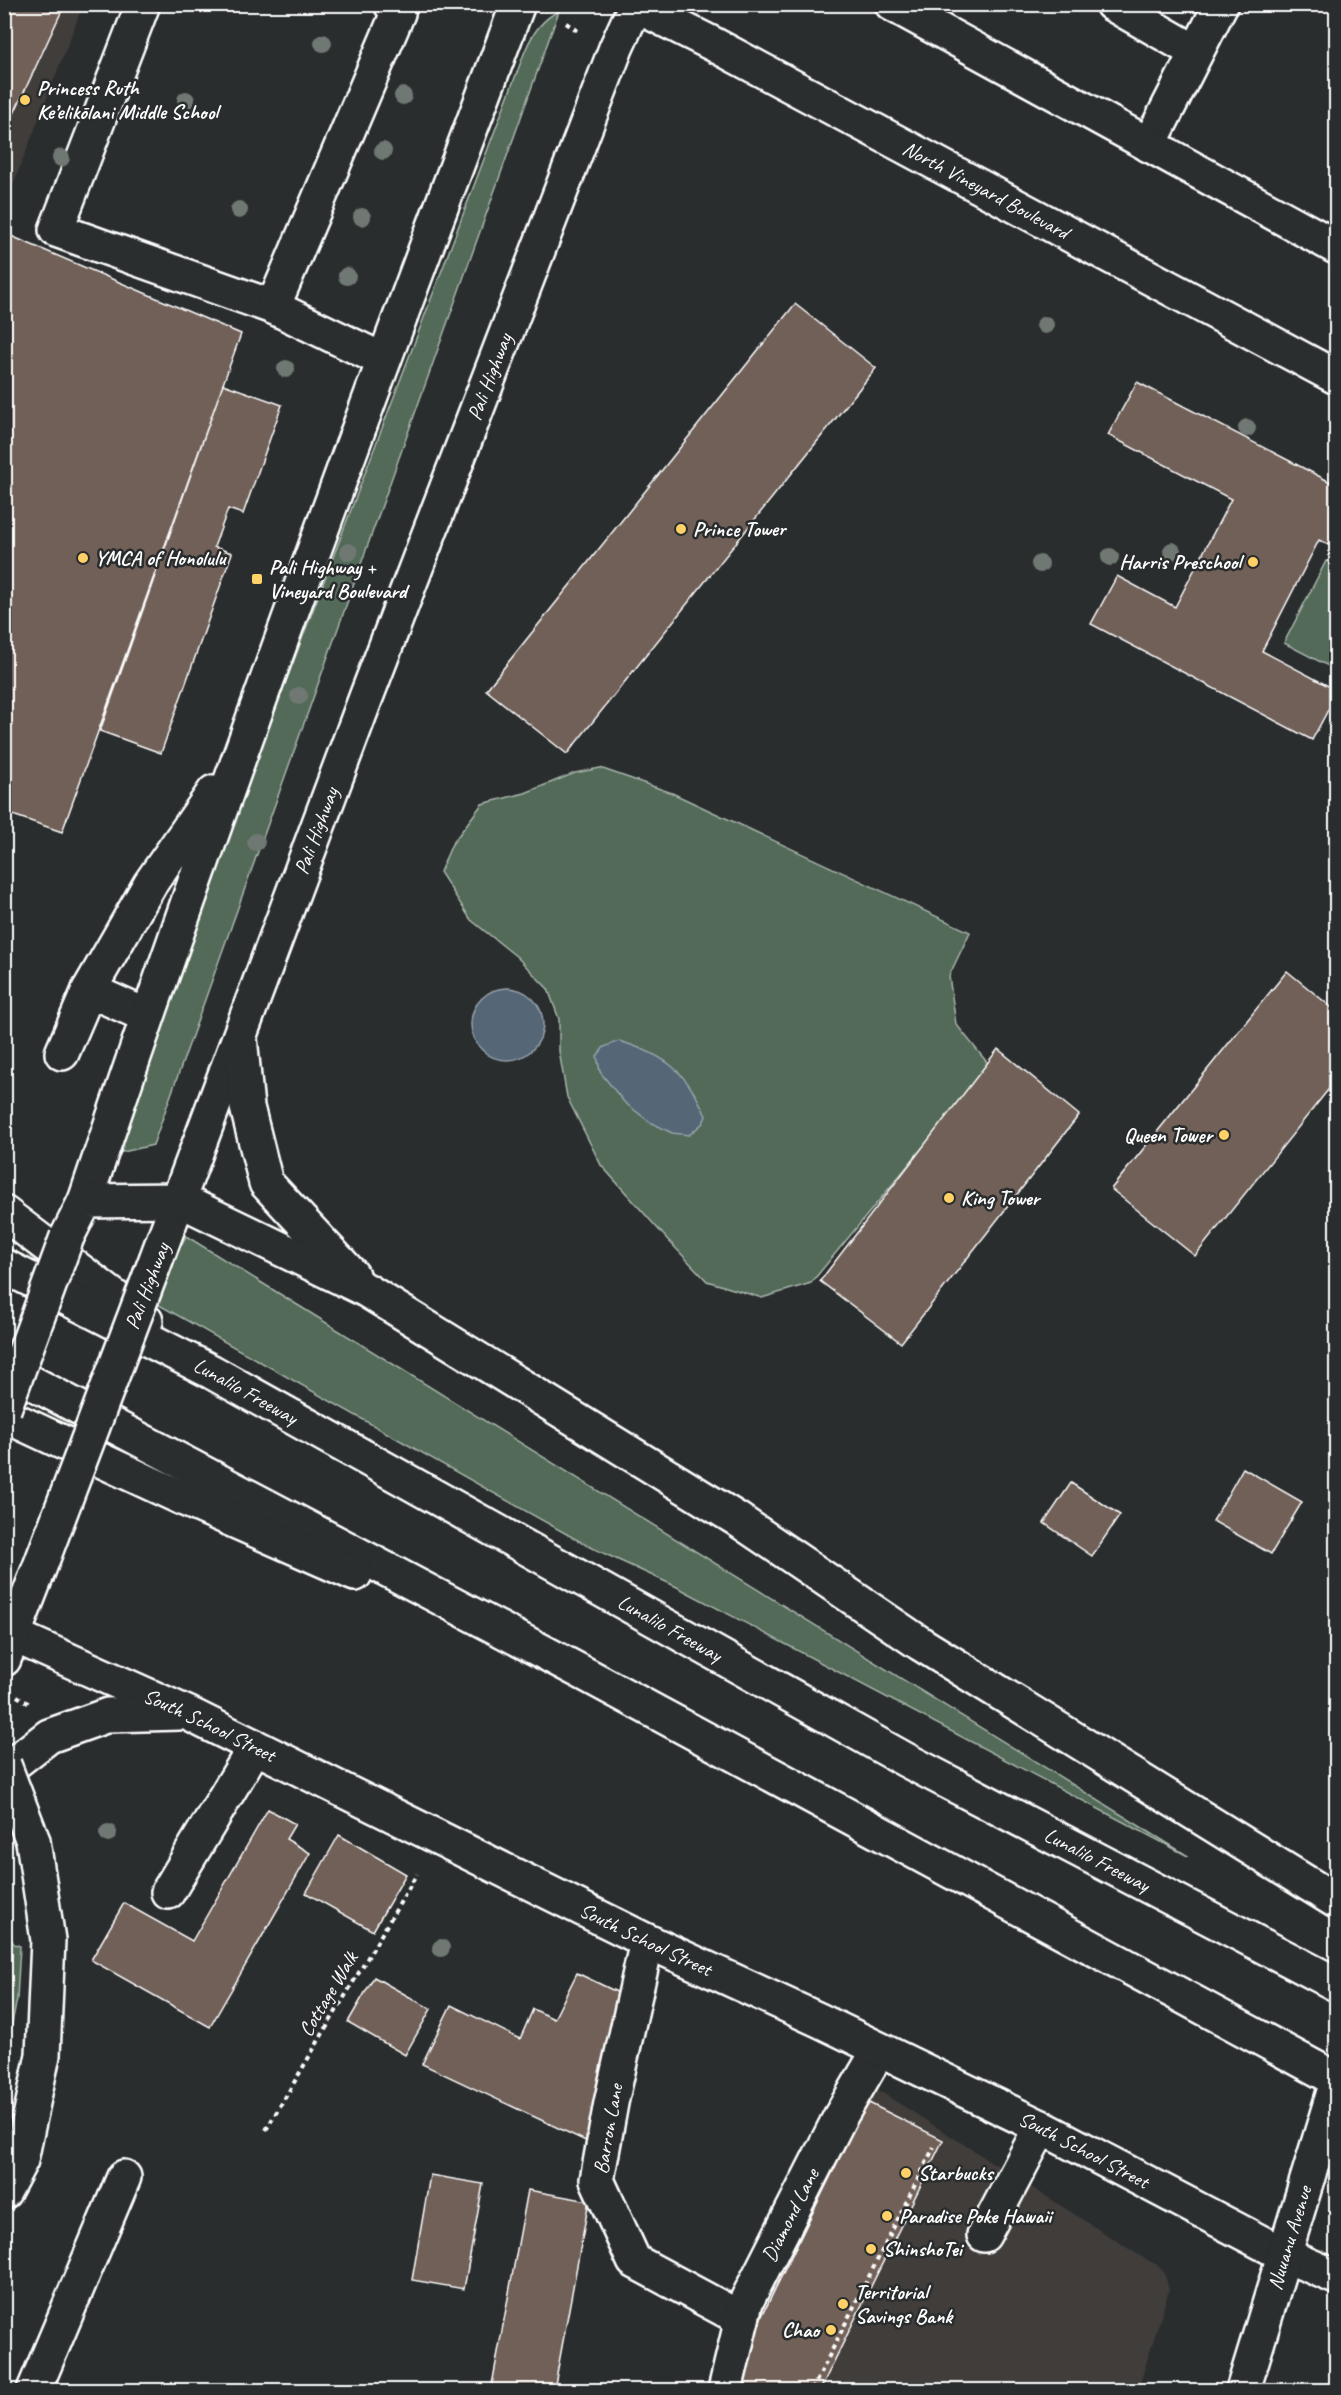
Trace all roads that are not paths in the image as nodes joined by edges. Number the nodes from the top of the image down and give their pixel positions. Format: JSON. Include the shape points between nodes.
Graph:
{"nodes":[{"id":1,"x":143,"y":4,"type":"edge"},
{"id":2,"x":391,"y":4,"type":"edge"},
{"id":3,"x":518,"y":4,"type":"edge"},
{"id":4,"x":892,"y":4,"type":"edge"},
{"id":5,"x":1112,"y":4,"type":"edge"},
{"id":6,"x":1221,"y":4,"type":"edge"},
{"id":7,"x":635,"y":5,"type":"edge"},
{"id":8,"x":1196,"y":52,"type":"junction"},
{"id":9,"x":1149,"y":146,"type":"junction"},
{"id":10,"x":1336,"y":247,"type":"edge"},
{"id":11,"x":273,"y":308,"type":"junction"},
{"id":12,"x":383,"y":360,"type":"junction"},
{"id":13,"x":1336,"y":377,"type":"edge"},
{"id":14,"x":238,"y":758,"type":"junction"},
{"id":15,"x":89,"y":990,"type":"junction"},
{"id":16,"x":147,"y":1016,"type":"junction"},
{"id":17,"x":240,"y":1038,"type":"junction"},
{"id":18,"x":62,"y":1053,"type":"dead end"},
{"id":19,"x":180,"y":1200,"type":"junction"},
{"id":20,"x":85,"y":1201,"type":"junction"},
{"id":21,"x":4,"y":1213,"type":"edge"},
{"id":22,"x":4,"y":1266,"type":"edge"},
{"id":23,"x":366,"y":1290,"type":"junction"},
{"id":24,"x":4,"y":1368,"type":"edge"},
{"id":25,"x":212,"y":1372,"type":"junction"},
{"id":26,"x":4,"y":1409,"type":"edge"},
{"id":27,"x":4,"y":1414,"type":"edge"},
{"id":28,"x":7,"y":1642,"type":"edge"},
{"id":29,"x":587,"y":1675,"type":"junction"},
{"id":30,"x":187,"y":1713,"type":"junction"},
{"id":31,"x":255,"y":1747,"type":"junction"},
{"id":32,"x":4,"y":1766,"type":"edge"},
{"id":33,"x":4,"y":1771,"type":"edge"},
{"id":34,"x":168,"y":1892,"type":"dead end"},
{"id":35,"x":1336,"y":1901,"type":"edge"},
{"id":36,"x":647,"y":1941,"type":"junction"},
{"id":37,"x":1336,"y":1984,"type":"edge"},
{"id":38,"x":879,"y":2050,"type":"junction"},
{"id":39,"x":1336,"y":2079,"type":"edge"},
{"id":40,"x":1336,"y":2085,"type":"edge"},
{"id":41,"x":1041,"y":2127,"type":"junction"},
{"id":42,"x":123,"y":2177,"type":"dead end"},
{"id":43,"x":4,"y":2192,"type":"edge"},
{"id":44,"x":984,"y":2235,"type":"dead end"},
{"id":45,"x":1285,"y":2255,"type":"junction"},
{"id":46,"x":1336,"y":2277,"type":"edge"},
{"id":47,"x":742,"y":2319,"type":"junction"},
{"id":48,"x":34,"y":2391,"type":"edge"},
{"id":49,"x":725,"y":2391,"type":"edge"},
{"id":50,"x":1243,"y":2391,"type":"edge"}],
"edges":[{"from":1,"to":11,"type":"main road","via":[[56,230]]},
{"from":2,"to":11,"type":"main road","via":[[398,13]]},
{"from":3,"to":12,"type":"main road"},
{"from":4,"to":9,"type":"main road"},
{"from":5,"to":8,"type":"main road"},
{"from":6,"to":8,"type":"main road"},
{"from":7,"to":13,"type":"main road","name":"North Vineyard Boulevard"},
{"from":7,"to":17,"type":"main road","name":"Pali Highway","via":[[365,700]]},
{"from":8,"to":9,"type":"main road"},
{"from":9,"to":10,"type":"main road"},
{"from":11,"to":12,"type":"main road"},
{"from":12,"to":14,"type":"main road"},
{"from":14,"to":15,"type":"main road","via":[[150,884]]},
{"from":14,"to":16,"type":"main road"},
{"from":15,"to":16,"type":"main road"},
{"from":15,"to":18,"type":"main road"},
{"from":16,"to":20,"type":"main road"},
{"from":17,"to":19,"type":"main road","name":"Pali Highway"},
{"from":17,"to":23,"type":"main road","via":[[247,1107],[266,1183]]},
{"from":19,"to":20,"type":"main road"},
{"from":19,"to":23,"type":"main road"},
{"from":19,"to":28,"type":"main road","name":"Pali Highway","bridge":true,"via":[[36,1577]]},
{"from":20,"to":26,"type":"main road","bridge":true,"via":[[67,1237]]},
{"from":21,"to":25,"type":"main road"},
{"from":22,"to":25,"type":"main road","name":"Lunalilo Freeway"},
{"from":23,"to":35,"type":"main road","via":[[736,1519],[921,1644]]},
{"from":24,"to":29,"type":"main road"},
{"from":25,"to":37,"type":"main road","name":"Lunalilo Freeway","via":[[906,1760]]},
{"from":27,"to":29,"type":"main road","via":[[180,1497]]},
{"from":28,"to":30,"type":"main road","name":"South School Street"},
{"from":29,"to":39,"type":"main road"},
{"from":30,"to":31,"type":"main road","name":"South School Street"},
{"from":30,"to":33,"type":"main road","via":[[108,1715],[49,1736]]},
{"from":31,"to":34,"type":"main road"},
{"from":31,"to":36,"type":"main road","name":"South School Street"},
{"from":32,"to":43,"type":"main road","bridge":true,"via":[[33,1841],[48,1940],[43,2055],[21,2160]]},
{"from":36,"to":38,"type":"main road","name":"South School Street"},
{"from":36,"to":47,"type":"main road","name":"Barron Lane","via":[[597,2180],[634,2261]]},
{"from":38,"to":41,"type":"main road","name":"South School Street"},
{"from":38,"to":47,"type":"main road","name":"Diamond Lane","via":[[840,2117],[746,2302]]},
{"from":40,"to":45,"type":"main road","name":"Nuuanu Avenue"},
{"from":41,"to":44,"type":"main road"},
{"from":41,"to":45,"type":"main road","name":"South School Street"},
{"from":42,"to":48,"type":"main road"},
{"from":45,"to":46,"type":"main road","name":"South School Street"},
{"from":45,"to":50,"type":"main road","name":"Nuuanu Avenue"},
{"from":47,"to":49,"type":"main road","name":"Diamond Lane"}]}
